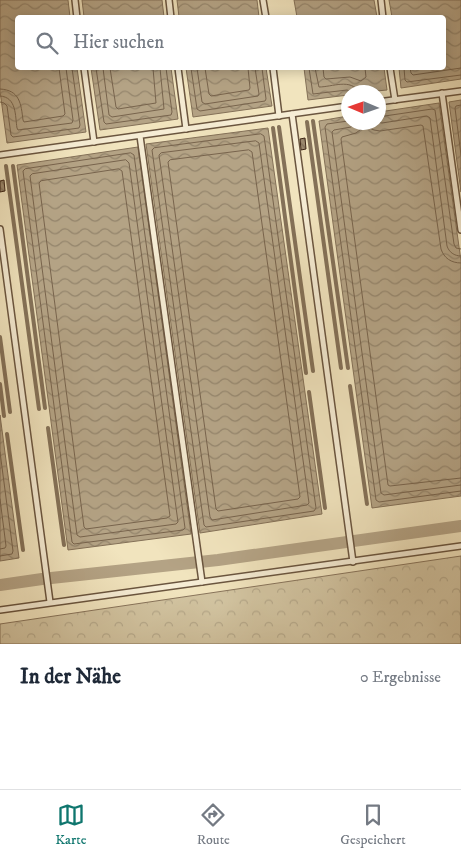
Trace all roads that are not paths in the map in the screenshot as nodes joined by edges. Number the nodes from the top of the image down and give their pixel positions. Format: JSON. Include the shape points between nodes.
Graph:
{"nodes":[{"id":1,"x":75,"y":0,"type":"edge"},
{"id":2,"x":168,"y":0,"type":"edge"},
{"id":3,"x":263,"y":0,"type":"edge"},
{"id":4,"x":381,"y":0,"type":"edge"},
{"id":5,"x":77,"y":15,"type":"edge"},
{"id":6,"x":170,"y":15,"type":"edge"},
{"id":7,"x":266,"y":15,"type":"edge"},
{"id":8,"x":383,"y":15,"type":"edge"},
{"id":9,"x":84,"y":70,"type":"edge"},
{"id":10,"x":178,"y":70,"type":"edge"},
{"id":11,"x":273,"y":70,"type":"edge"},
{"id":12,"x":390,"y":70,"type":"edge"},
{"id":13,"x":461,"y":91,"type":"edge"},
{"id":14,"x":442,"y":94,"type":"junction"},
{"id":15,"x":395,"y":100,"type":"junction"},
{"id":16,"x":386,"y":101,"type":"edge"},
{"id":17,"x":341,"y":107,"type":"edge"},
{"id":18,"x":292,"y":114,"type":"junction"},
{"id":19,"x":279,"y":116,"type":"junction"},
{"id":20,"x":186,"y":129,"type":"junction"},
{"id":21,"x":140,"y":136,"type":"junction"},
{"id":22,"x":94,"y":142,"type":"junction"},
{"id":23,"x":0,"y":155,"type":"edge"},
{"id":24,"x":0,"y":229,"type":"edge"},
{"id":25,"x":461,"y":230,"type":"edge"},
{"id":26,"x":461,"y":546,"type":"edge"},
{"id":27,"x":353,"y":562,"type":"junction"},
{"id":28,"x":202,"y":582,"type":"junction"},
{"id":29,"x":50,"y":602,"type":"junction"},
{"id":30,"x":0,"y":610,"type":"edge"}],
"edges":[{"from":1,"to":5,"type":"lane"},
{"from":2,"to":6,"type":"lane"},
{"from":3,"to":7,"type":"lane"},
{"from":4,"to":8,"type":"lane"},
{"from":9,"to":22,"type":"lane"},
{"from":10,"to":20,"type":"lane"},
{"from":11,"to":19,"type":"lane"},
{"from":12,"to":15,"type":"lane"},
{"from":13,"to":14,"type":"lane"},
{"from":14,"to":15,"type":"lane"},
{"from":14,"to":25,"type":"lane"},
{"from":15,"to":16,"type":"lane"},
{"from":17,"to":18,"type":"lane"},
{"from":18,"to":19,"type":"lane"},
{"from":18,"to":27,"type":"lane"},
{"from":19,"to":20,"type":"lane"},
{"from":20,"to":21,"type":"lane"},
{"from":21,"to":22,"type":"lane"},
{"from":21,"to":28,"type":"lane"},
{"from":22,"to":23,"type":"lane"},
{"from":24,"to":29,"type":"lane"},
{"from":26,"to":27,"type":"lane"},
{"from":27,"to":28,"type":"lane"},
{"from":28,"to":29,"type":"lane"},
{"from":29,"to":30,"type":"lane"}]}
